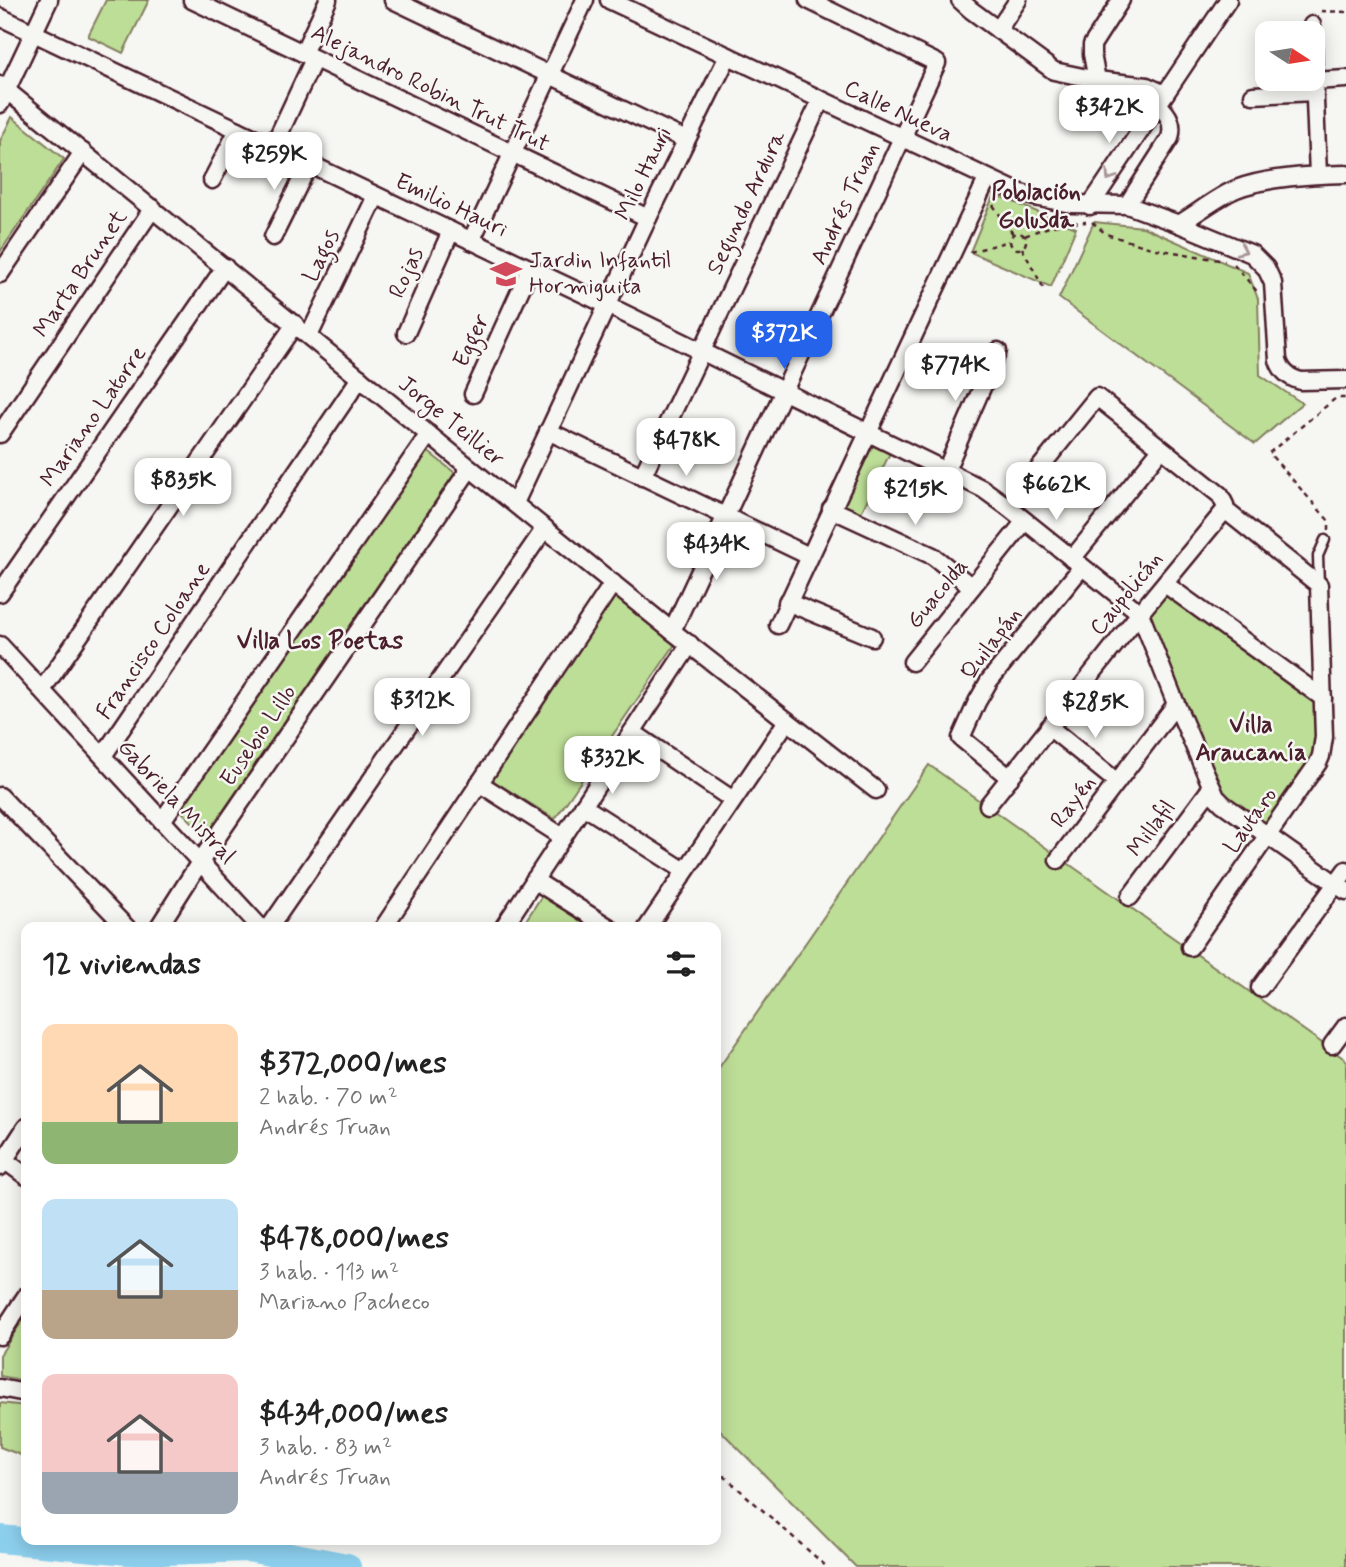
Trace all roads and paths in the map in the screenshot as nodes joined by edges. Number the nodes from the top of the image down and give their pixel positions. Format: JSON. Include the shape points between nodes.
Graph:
{"nodes":[{"id":1,"x":49,"y":0,"type":"edge"},
{"id":2,"x":192,"y":0,"type":"edge"},
{"id":3,"x":328,"y":0,"type":"edge"},
{"id":4,"x":393,"y":0,"type":"edge"},
{"id":5,"x":585,"y":0,"type":"edge"},
{"id":6,"x":609,"y":0,"type":"edge"},
{"id":7,"x":808,"y":0,"type":"edge"},
{"id":8,"x":960,"y":0,"type":"edge"},
{"id":9,"x":1018,"y":0,"type":"edge"},
{"id":10,"x":1121,"y":0,"type":"edge"},
{"id":11,"x":1228,"y":0,"type":"edge"},
{"id":12,"x":0,"y":17,"type":"edge"},
{"id":13,"x":998,"y":30,"type":"junction"},
{"id":14,"x":33,"y":33,"type":"junction"},
{"id":15,"x":309,"y":56,"type":"junction"},
{"id":16,"x":728,"y":56,"type":"junction"},
{"id":17,"x":549,"y":73,"type":"junction"},
{"id":18,"x":1346,"y":79,"type":"edge"},
{"id":19,"x":1097,"y":80,"type":"junction"},
{"id":20,"x":1325,"y":84,"type":"edge"},
{"id":21,"x":1281,"y":91,"type":"edge"},
{"id":22,"x":1315,"y":91,"type":"edge"},
{"id":23,"x":2,"y":93,"type":"edge"},
{"id":24,"x":1253,"y":95,"type":"dead end"},
{"id":25,"x":1162,"y":99,"type":"junction"},
{"id":26,"x":821,"y":100,"type":"junction"},
{"id":27,"x":238,"y":130,"type":"junction"},
{"id":28,"x":901,"y":138,"type":"junction"},
{"id":29,"x":686,"y":140,"type":"junction"},
{"id":30,"x":273,"y":147,"type":"junction"},
{"id":31,"x":83,"y":152,"type":"junction"},
{"id":32,"x":511,"y":153,"type":"junction"},
{"id":33,"x":309,"y":164,"type":"junction"},
{"id":34,"x":1346,"y":174,"type":"edge"},
{"id":35,"x":1318,"y":175,"type":"junction"},
{"id":36,"x":212,"y":180,"type":"dead end"},
{"id":37,"x":985,"y":184,"type":"junction"},
{"id":38,"x":376,"y":196,"type":"junction"},
{"id":39,"x":1128,"y":205,"type":"junction"},
{"id":40,"x":1090,"y":206,"type":"junction"},
{"id":41,"x":153,"y":208,"type":"junction"},
{"id":42,"x":648,"y":218,"type":"junction"},
{"id":43,"x":1179,"y":224,"type":"junction"},
{"id":44,"x":451,"y":231,"type":"junction"},
{"id":45,"x":1013,"y":234,"type":"junction"},
{"id":46,"x":1025,"y":236,"type":"junction"},
{"id":47,"x":273,"y":237,"type":"dead end"},
{"id":48,"x":471,"y":241,"type":"junction"},
{"id":49,"x":1009,"y":241,"type":"junction"},
{"id":50,"x":1022,"y":248,"type":"junction"},
{"id":51,"x":970,"y":252,"type":"dead end"},
{"id":52,"x":225,"y":267,"type":"junction"},
{"id":53,"x":530,"y":269,"type":"junction"},
{"id":54,"x":0,"y":274,"type":"edge"},
{"id":55,"x":1044,"y":289,"type":"dead end"},
{"id":56,"x":1263,"y":300,"type":"dead end"},
{"id":57,"x":607,"y":305,"type":"junction"},
{"id":58,"x":295,"y":324,"type":"junction"},
{"id":59,"x":405,"y":334,"type":"dead end"},
{"id":60,"x":309,"y":335,"type":"junction"},
{"id":61,"x":998,"y":351,"type":"dead end"},
{"id":62,"x":702,"y":352,"type":"junction"},
{"id":63,"x":360,"y":377,"type":"junction"},
{"id":64,"x":1346,"y":380,"type":"edge"},
{"id":65,"x":784,"y":391,"type":"junction"},
{"id":66,"x":473,"y":394,"type":"dead end"},
{"id":67,"x":1346,"y":398,"type":"edge"},
{"id":68,"x":548,"y":431,"type":"junction"},
{"id":69,"x":867,"y":433,"type":"junction"},
{"id":70,"x":0,"y":434,"type":"edge"},
{"id":71,"x":429,"y":434,"type":"junction"},
{"id":72,"x":1161,"y":449,"type":"junction"},
{"id":73,"x":470,"y":468,"type":"junction"},
{"id":74,"x":946,"y":470,"type":"junction"},
{"id":75,"x":642,"y":477,"type":"junction"},
{"id":76,"x":515,"y":503,"type":"junction"},
{"id":77,"x":1007,"y":507,"type":"junction"},
{"id":78,"x":831,"y":509,"type":"junction"},
{"id":79,"x":1225,"y":510,"type":"junction"},
{"id":80,"x":725,"y":517,"type":"junction"},
{"id":81,"x":1025,"y":521,"type":"junction"},
{"id":82,"x":545,"y":528,"type":"junction"},
{"id":83,"x":1327,"y":537,"type":"joint"},
{"id":84,"x":809,"y":556,"type":"junction"},
{"id":85,"x":1077,"y":563,"type":"junction"},
{"id":86,"x":613,"y":583,"type":"junction"},
{"id":87,"x":1164,"y":584,"type":"junction"},
{"id":88,"x":1319,"y":585,"type":"junction"},
{"id":89,"x":972,"y":587,"type":"junction"},
{"id":90,"x":0,"y":593,"type":"edge"},
{"id":91,"x":787,"y":602,"type":"junction"},
{"id":92,"x":1140,"y":613,"type":"junction"},
{"id":93,"x":778,"y":625,"type":"dead end"},
{"id":94,"x":672,"y":631,"type":"junction"},
{"id":95,"x":872,"y":637,"type":"dead end"},
{"id":96,"x":690,"y":644,"type":"junction"},
{"id":97,"x":0,"y":645,"type":"edge"},
{"id":98,"x":912,"y":662,"type":"dead end"},
{"id":99,"x":42,"y":690,"type":"junction"},
{"id":100,"x":1323,"y":698,"type":"junction"},
{"id":101,"x":1176,"y":704,"type":"junction"},
{"id":102,"x":787,"y":721,"type":"junction"},
{"id":103,"x":1049,"y":727,"type":"junction"},
{"id":104,"x":632,"y":732,"type":"junction"},
{"id":105,"x":103,"y":756,"type":"junction"},
{"id":106,"x":1010,"y":778,"type":"junction"},
{"id":107,"x":1117,"y":782,"type":"junction"},
{"id":108,"x":479,"y":783,"type":"junction"},
{"id":109,"x":1211,"y":788,"type":"junction"},
{"id":110,"x":876,"y":790,"type":"dead end"},
{"id":111,"x":0,"y":796,"type":"edge"},
{"id":112,"x":733,"y":800,"type":"junction"},
{"id":113,"x":988,"y":805,"type":"dead end"},
{"id":114,"x":583,"y":806,"type":"junction"},
{"id":115,"x":162,"y":821,"type":"junction"},
{"id":116,"x":1268,"y":836,"type":"junction"},
{"id":117,"x":563,"y":837,"type":"junction"},
{"id":118,"x":1058,"y":860,"type":"dead end"},
{"id":119,"x":200,"y":862,"type":"junction"},
{"id":120,"x":1346,"y":870,"type":"edge"},
{"id":121,"x":685,"y":871,"type":"junction"},
{"id":122,"x":534,"y":880,"type":"junction"},
{"id":123,"x":1341,"y":888,"type":"edge"},
{"id":124,"x":1130,"y":897,"type":"dead end"},
{"id":125,"x":121,"y":922,"type":"edge"},
{"id":126,"x":162,"y":922,"type":"edge"},
{"id":127,"x":255,"y":922,"type":"edge"},
{"id":128,"x":273,"y":922,"type":"edge"},
{"id":129,"x":387,"y":922,"type":"edge"},
{"id":130,"x":507,"y":922,"type":"edge"},
{"id":131,"x":600,"y":922,"type":"edge"},
{"id":132,"x":651,"y":922,"type":"edge"},
{"id":133,"x":1191,"y":947,"type":"dead end"},
{"id":134,"x":1260,"y":988,"type":"dead end"},
{"id":135,"x":1346,"y":1027,"type":"edge"},
{"id":136,"x":1332,"y":1045,"type":"dead end"},
{"id":137,"x":21,"y":1134,"type":"edge"},
{"id":138,"x":1,"y":1162,"type":"edge"},
{"id":139,"x":21,"y":1173,"type":"edge"},
{"id":140,"x":21,"y":1304,"type":"edge"},
{"id":141,"x":0,"y":1336,"type":"edge"},
{"id":142,"x":0,"y":1388,"type":"edge"},
{"id":143,"x":21,"y":1391,"type":"edge"},
{"id":144,"x":721,"y":1473,"type":"edge"},
{"id":145,"x":827,"y":1567,"type":"edge"}],
"edges":[{"from":1,"to":14,"type":"street"},
{"from":2,"to":15,"type":"street","name":"Alejandro Robin Trut Trut"},
{"from":3,"to":15,"type":"street"},
{"from":4,"to":17,"type":"street"},
{"from":5,"to":17,"type":"street"},
{"from":6,"to":16,"type":"street","name":"Calle Nueva"},
{"from":7,"to":28,"type":"street","name":"Andrés Truan","via":[[937,63]]},
{"from":8,"to":13,"type":"street"},
{"from":9,"to":13,"type":"street"},
{"from":10,"to":19,"type":"street","via":[[1092,46]]},
{"from":11,"to":25,"type":"street"},
{"from":12,"to":14,"type":"street","name":"Emilio Hauri"},
{"from":13,"to":19,"type":"street","via":[[1054,71]]},
{"from":14,"to":23,"type":"street"},
{"from":14,"to":27,"type":"street","name":"Emilio Hauri"},
{"from":15,"to":30,"type":"street"},
{"from":15,"to":32,"type":"street","name":"Alejandro Robin Trut Trut"},
{"from":16,"to":26,"type":"street","name":"Calle Nueva"},
{"from":16,"to":29,"type":"street","name":"Milo Hauri"},
{"from":17,"to":29,"type":"street"},
{"from":17,"to":32,"type":"street"},
{"from":18,"to":20,"type":"street"},
{"from":19,"to":25,"type":"street","via":[[1147,86]]},
{"from":21,"to":24,"type":"street"},
{"from":22,"to":35,"type":"street"},
{"from":23,"to":31,"type":"street","name":"Jorge Teillier"},
{"from":25,"to":39,"type":"street","via":[[1172,125],[1170,138]]},
{"from":25,"to":40,"type":"street","one_way":true},
{"from":26,"to":28,"type":"street","name":"Calle Nueva"},
{"from":26,"to":62,"type":"street","name":"Segundo Ardura"},
{"from":27,"to":30,"type":"street","name":"Emilio Hauri"},
{"from":27,"to":36,"type":"street"},
{"from":28,"to":37,"type":"street","name":"Calle Nueva"},
{"from":28,"to":65,"type":"street","name":"Andrés Truan"},
{"from":29,"to":42,"type":"street","name":"Milo Hauri"},
{"from":30,"to":33,"type":"street","name":"Emilio Hauri"},
{"from":31,"to":41,"type":"street","name":"Jorge Teillier"},
{"from":31,"to":54,"type":"street"},
{"from":32,"to":42,"type":"street","name":"Alejandro Robin Trut Trut"},
{"from":32,"to":48,"type":"street"},
{"from":33,"to":38,"type":"street","name":"Emilio Hauri"},
{"from":33,"to":47,"type":"street"},
{"from":34,"to":35,"type":"street"},
{"from":35,"to":43,"type":"street","via":[[1236,189]]},
{"from":37,"to":40,"type":"street","name":"Calle Nueva"},
{"from":37,"to":45,"type":"path"},
{"from":37,"to":69,"type":"street"},
{"from":38,"to":44,"type":"street","name":"Emilio Hauri"},
{"from":38,"to":60,"type":"street","name":"Lagos"},
{"from":39,"to":40,"type":"street","name":"Calle Nueva"},
{"from":39,"to":43,"type":"street","name":"Calle Nueva"},
{"from":41,"to":52,"type":"street","name":"Jorge Teillier"},
{"from":41,"to":70,"type":"street","name":"Marta Brunet"},
{"from":42,"to":57,"type":"street","name":"Milo Hauri"},
{"from":43,"to":64,"type":"street","name":"Calle Nueva","one_way":true,"via":[[1252,254],[1266,268],[1273,283],[1280,366],[1288,376],[1308,381]]},
{"from":44,"to":48,"type":"street","name":"Emilio Hauri"},
{"from":44,"to":59,"type":"street","name":"Rojas"},
{"from":45,"to":46,"type":"path"},
{"from":45,"to":49,"type":"path"},
{"from":46,"to":50,"type":"path"},
{"from":46,"to":56,"type":"path","via":[[1060,223],[1091,222],[1106,234],[1151,248],[1233,262]]},
{"from":48,"to":53,"type":"street","name":"Emilio Hauri"},
{"from":49,"to":50,"type":"path","via":[[1013,248]]},
{"from":49,"to":51,"type":"path"},
{"from":50,"to":55,"type":"path"},
{"from":52,"to":58,"type":"street","name":"Jorge Teillier"},
{"from":52,"to":90,"type":"street","name":"Mariano Latorre"},
{"from":53,"to":57,"type":"street","name":"Emilio Hauri"},
{"from":53,"to":66,"type":"street","name":"Egger"},
{"from":57,"to":62,"type":"street","name":"Emilio Hauri"},
{"from":57,"to":68,"type":"street","name":"Milo Hauri"},
{"from":58,"to":60,"type":"street","name":"Jorge Teillier"},
{"from":58,"to":99,"type":"street"},
{"from":60,"to":63,"type":"street","name":"Jorge Teillier"},
{"from":61,"to":74,"type":"street"},
{"from":62,"to":65,"type":"street","name":"Emilio Hauri"},
{"from":62,"to":75,"type":"street","name":"Segundo Ardura"},
{"from":63,"to":71,"type":"street","name":"Jorge Teillier"},
{"from":63,"to":105,"type":"street","name":"Francisco Coloane"},
{"from":65,"to":69,"type":"street","name":"Emilio Hauri"},
{"from":65,"to":80,"type":"street","name":"Andrés Truan"},
{"from":67,"to":83,"type":"path","via":[[1336,398],[1269,453],[1329,522]]},
{"from":68,"to":75,"type":"street"},
{"from":68,"to":76,"type":"street","name":"Milo Hauri"},
{"from":69,"to":74,"type":"street","name":"Emilio Hauri"},
{"from":69,"to":78,"type":"street"},
{"from":71,"to":73,"type":"street","name":"Jorge Teillier"},
{"from":71,"to":115,"type":"street","name":"Eusebio Lillo"},
{"from":72,"to":77,"type":"street","via":[[1097,397]]},
{"from":72,"to":79,"type":"street","via":[[1220,495]]},
{"from":72,"to":85,"type":"street","name":"Quilapán"},
{"from":73,"to":76,"type":"street","name":"Jorge Teillier"},
{"from":73,"to":119,"type":"street","name":"Eusebio Lillo"},
{"from":74,"to":77,"type":"street","name":"Emilio Hauri"},
{"from":75,"to":80,"type":"street"},
{"from":76,"to":82,"type":"street","name":"Jorge Teillier"},
{"from":77,"to":81,"type":"street","name":"Emilio Hauri"},
{"from":78,"to":84,"type":"street"},
{"from":78,"to":89,"type":"street","via":[[933,556]]},
{"from":79,"to":87,"type":"street","name":"Caupolicán"},
{"from":79,"to":88,"type":"street"},
{"from":80,"to":84,"type":"street"},
{"from":80,"to":94,"type":"street","name":"Andrés Truan"},
{"from":81,"to":85,"type":"street","name":"Emilio Hauri"},
{"from":81,"to":89,"type":"street","name":"Guacolda"},
{"from":82,"to":86,"type":"street","name":"Jorge Teillier"},
{"from":82,"to":128,"type":"street"},
{"from":83,"to":88,"type":"lane","name":"Lautaro","via":[[1318,556]]},
{"from":84,"to":91,"type":"street"},
{"from":85,"to":92,"type":"street","name":"Emilio Hauri"},
{"from":85,"to":106,"type":"street","name":"Quilapán","via":[[989,681],[961,738]]},
{"from":86,"to":94,"type":"street","name":"Jorge Teillier"},
{"from":86,"to":108,"type":"street"},
{"from":87,"to":92,"type":"street","name":"Caupolicán"},
{"from":87,"to":100,"type":"street"},
{"from":88,"to":100,"type":"street","name":"Lautaro"},
{"from":89,"to":98,"type":"street","name":"Guacolda"},
{"from":91,"to":93,"type":"street"},
{"from":91,"to":95,"type":"street"},
{"from":92,"to":101,"type":"street","name":"Emilio Hauri"},
{"from":92,"to":103,"type":"street","name":"Caupolicán"},
{"from":94,"to":96,"type":"street","name":"Jorge Teillier"},
{"from":96,"to":102,"type":"street","name":"Jorge Teillier"},
{"from":96,"to":104,"type":"street"},
{"from":97,"to":99,"type":"street","name":"Gabriela Mistral"},
{"from":99,"to":105,"type":"street","name":"Gabriela Mistral"},
{"from":100,"to":116,"type":"street","name":"Lautaro","via":[[1321,756]]},
{"from":101,"to":107,"type":"street","name":"Rayén"},
{"from":101,"to":109,"type":"street","name":"Emilio Hauri"},
{"from":102,"to":110,"type":"street","name":"Jorge Teillier"},
{"from":102,"to":112,"type":"street"},
{"from":103,"to":106,"type":"street","name":"Caupolicán"},
{"from":103,"to":107,"type":"street"},
{"from":104,"to":112,"type":"street"},
{"from":104,"to":114,"type":"street"},
{"from":105,"to":115,"type":"street","name":"Gabriela Mistral"},
{"from":106,"to":113,"type":"street","name":"Caupolicán"},
{"from":107,"to":118,"type":"street","name":"Rayén"},
{"from":108,"to":117,"type":"street"},
{"from":108,"to":129,"type":"street"},
{"from":109,"to":116,"type":"street","name":"Emilio Hauri","via":[[1223,804]]},
{"from":109,"to":124,"type":"street","name":"Millafil"},
{"from":111,"to":125,"type":"street"},
{"from":112,"to":121,"type":"street"},
{"from":114,"to":117,"type":"street"},
{"from":114,"to":121,"type":"street"},
{"from":115,"to":119,"type":"street","name":"Gabriela Mistral"},
{"from":116,"to":123,"type":"street","name":"Emilio Hauri"},
{"from":116,"to":133,"type":"street","name":"Lautaro"},
{"from":117,"to":122,"type":"street"},
{"from":119,"to":126,"type":"street","name":"Eusebio Lillo"},
{"from":119,"to":127,"type":"street","name":"Gabriela Mistral"},
{"from":120,"to":123,"type":"street"},
{"from":121,"to":132,"type":"street"},
{"from":122,"to":130,"type":"street"},
{"from":122,"to":131,"type":"street"},
{"from":123,"to":134,"type":"street"},
{"from":135,"to":136,"type":"street"},
{"from":137,"to":138,"type":"street"},
{"from":138,"to":139,"type":"street"},
{"from":140,"to":141,"type":"street"},
{"from":142,"to":143,"type":"street"},
{"from":144,"to":145,"type":"path"}]}
